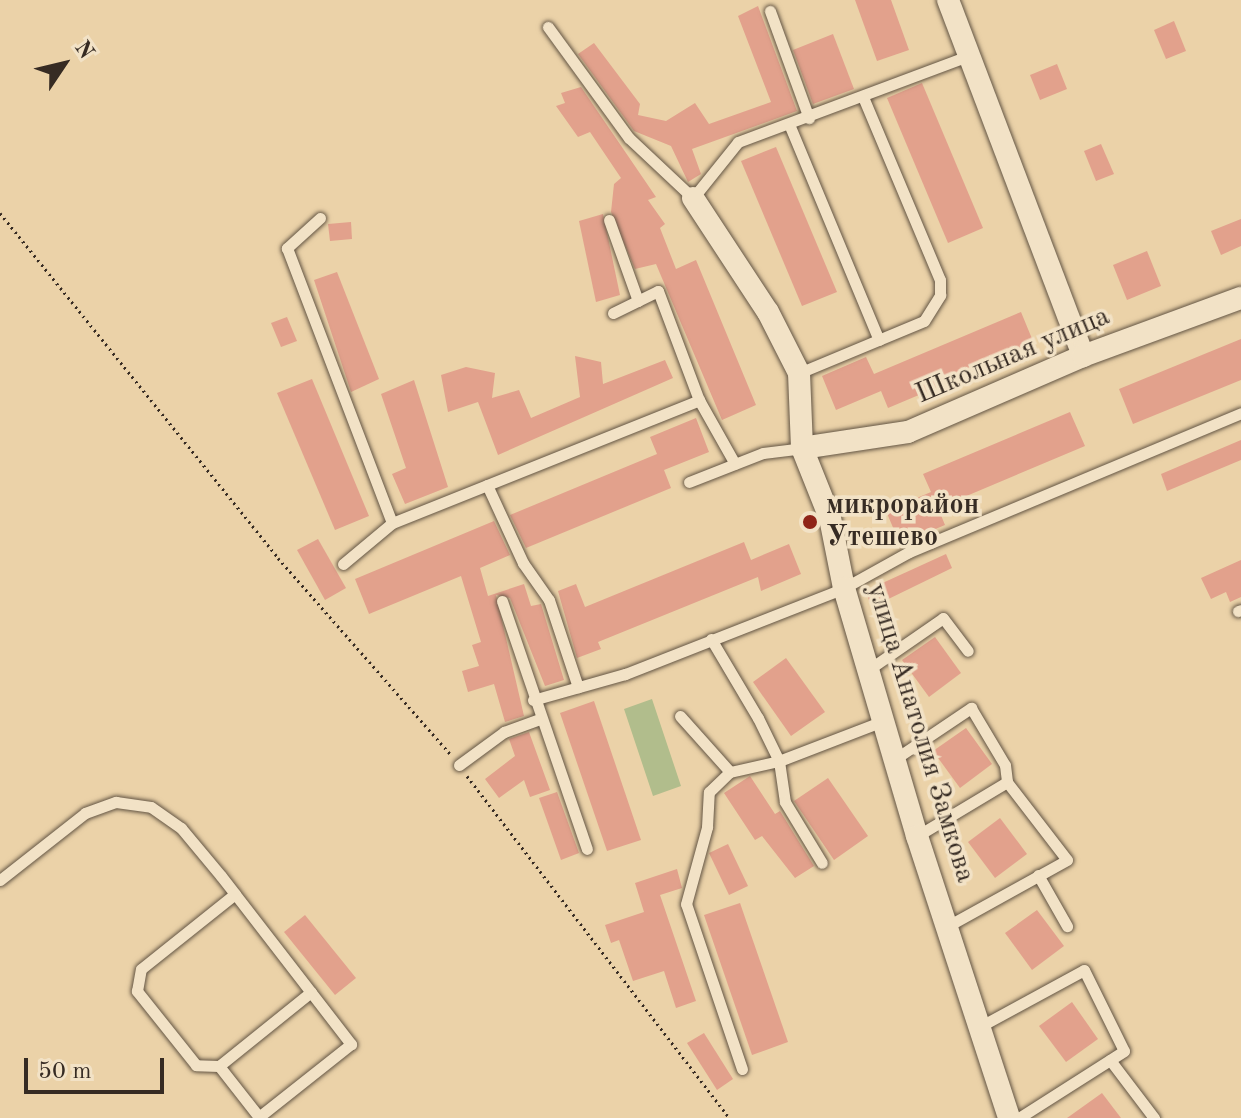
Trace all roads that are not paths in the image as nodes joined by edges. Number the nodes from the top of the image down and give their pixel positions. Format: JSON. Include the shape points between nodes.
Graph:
{"nodes":[{"id":1,"x":948,"y":0,"type":"edge"},
{"id":2,"x":770,"y":11,"type":"dead end"},
{"id":3,"x":548,"y":27,"type":"dead end"},
{"id":4,"x":968,"y":56,"type":"junction"},
{"id":5,"x":863,"y":97,"type":"junction"},
{"id":6,"x":809,"y":118,"type":"junction"},
{"id":7,"x":789,"y":124,"type":"junction"},
{"id":8,"x":693,"y":198,"type":"junction"},
{"id":9,"x":320,"y":218,"type":"dead end"},
{"id":10,"x":609,"y":220,"type":"dead end"},
{"id":11,"x":1241,"y":298,"type":"edge"},
{"id":12,"x":638,"y":301,"type":"junction"},
{"id":13,"x":613,"y":313,"type":"dead end"},
{"id":14,"x":879,"y":340,"type":"junction"},
{"id":15,"x":1083,"y":356,"type":"junction"},
{"id":16,"x":799,"y":373,"type":"junction"},
{"id":17,"x":699,"y":400,"type":"junction"},
{"id":18,"x":1241,"y":413,"type":"edge"},
{"id":19,"x":802,"y":448,"type":"junction"},
{"id":20,"x":735,"y":464,"type":"junction"},
{"id":21,"x":689,"y":482,"type":"dead end"},
{"id":22,"x":487,"y":485,"type":"junction"},
{"id":23,"x":392,"y":523,"type":"junction"},
{"id":24,"x":343,"y":564,"type":"dead end"},
{"id":25,"x":844,"y":588,"type":"junction"},
{"id":26,"x":502,"y":601,"type":"dead end"},
{"id":27,"x":711,"y":639,"type":"junction"},
{"id":28,"x":968,"y":651,"type":"dead end"},
{"id":29,"x":868,"y":670,"type":"junction"},
{"id":30,"x":578,"y":687,"type":"junction"},
{"id":31,"x":533,"y":700,"type":"junction"},
{"id":32,"x":680,"y":716,"type":"dead end"},
{"id":33,"x":540,"y":719,"type":"junction"},
{"id":34,"x":883,"y":721,"type":"junction"},
{"id":35,"x":895,"y":759,"type":"junction"},
{"id":36,"x":779,"y":761,"type":"junction"},
{"id":37,"x":459,"y":765,"type":"road end"},
{"id":38,"x":730,"y":772,"type":"junction"},
{"id":39,"x":1007,"y":782,"type":"junction"},
{"id":40,"x":917,"y":836,"type":"junction"},
{"id":41,"x":587,"y":849,"type":"dead end"},
{"id":42,"x":822,"y":863,"type":"dead end"},
{"id":43,"x":1038,"y":875,"type":"junction"},
{"id":44,"x":0,"y":880,"type":"edge"},
{"id":45,"x":235,"y":894,"type":"junction"},
{"id":46,"x":948,"y":926,"type":"junction"},
{"id":47,"x":1067,"y":926,"type":"dead end"},
{"id":48,"x":311,"y":992,"type":"junction"},
{"id":49,"x":981,"y":1026,"type":"junction"},
{"id":50,"x":1110,"y":1060,"type":"junction"},
{"id":51,"x":219,"y":1066,"type":"junction"},
{"id":52,"x":742,"y":1069,"type":"dead end"},
{"id":53,"x":1009,"y":1118,"type":"edge"},
{"id":54,"x":1019,"y":1118,"type":"edge"},
{"id":55,"x":1154,"y":1118,"type":"edge"}],
"edges":[{"from":1,"to":4,"type":"street"},
{"from":2,"to":6,"type":"lane"},
{"from":3,"to":8,"type":"lane","via":[[629,138]]},
{"from":4,"to":5,"type":"lane"},
{"from":4,"to":15,"type":"street"},
{"from":5,"to":6,"type":"lane"},
{"from":5,"to":14,"type":"lane","via":[[940,280],[934,312]]},
{"from":6,"to":7,"type":"lane"},
{"from":7,"to":8,"type":"lane","via":[[738,142]]},
{"from":7,"to":14,"type":"lane"},
{"from":8,"to":16,"type":"street","name":"улица Анатолия Замкова","via":[[768,312]]},
{"from":9,"to":23,"type":"lane","via":[[287,248]]},
{"from":10,"to":12,"type":"lane"},
{"from":11,"to":15,"type":"street","name":"Школьная улица"},
{"from":12,"to":13,"type":"lane"},
{"from":12,"to":17,"type":"lane","via":[[658,291]]},
{"from":14,"to":16,"type":"lane"},
{"from":15,"to":19,"type":"street","name":"Школьная улица","via":[[908,432]]},
{"from":16,"to":19,"type":"street","name":"улица Анатолия Замкова"},
{"from":17,"to":20,"type":"lane"},
{"from":17,"to":22,"type":"lane"},
{"from":18,"to":25,"type":"lane","via":[[909,552]]},
{"from":19,"to":20,"type":"lane"},
{"from":19,"to":25,"type":"street","name":"улица Анатолия Замкова","via":[[830,518]]},
{"from":20,"to":21,"type":"lane"},
{"from":22,"to":23,"type":"lane"},
{"from":22,"to":30,"type":"lane","via":[[523,563],[549,600]]},
{"from":23,"to":24,"type":"lane"},
{"from":25,"to":27,"type":"lane"},
{"from":25,"to":29,"type":"street","name":"улица Анатолия Замкова"},
{"from":26,"to":31,"type":"lane"},
{"from":27,"to":30,"type":"lane"},
{"from":27,"to":36,"type":"lane"},
{"from":28,"to":29,"type":"lane","via":[[943,618]]},
{"from":29,"to":34,"type":"street","name":"улица Анатолия Замкова"},
{"from":30,"to":31,"type":"lane"},
{"from":31,"to":33,"type":"lane"},
{"from":32,"to":38,"type":"lane"},
{"from":33,"to":37,"type":"lane","via":[[504,732]]},
{"from":33,"to":41,"type":"lane"},
{"from":34,"to":35,"type":"street","name":"улица Анатолия Замкова"},
{"from":34,"to":36,"type":"lane"},
{"from":35,"to":39,"type":"lane","via":[[971,708],[1005,765]]},
{"from":35,"to":40,"type":"street","name":"улица Анатолия Замкова"},
{"from":36,"to":38,"type":"lane"},
{"from":36,"to":42,"type":"lane","via":[[785,802]]},
{"from":38,"to":52,"type":"lane","via":[[709,792],[707,827],[686,904]]},
{"from":39,"to":40,"type":"lane"},
{"from":39,"to":43,"type":"lane","via":[[1067,860]]},
{"from":40,"to":46,"type":"street","name":"улица Анатолия Замкова"},
{"from":43,"to":46,"type":"lane"},
{"from":43,"to":47,"type":"lane"},
{"from":44,"to":45,"type":"lane","via":[[85,813],[116,802],[151,807],[181,828]]},
{"from":45,"to":48,"type":"lane"},
{"from":45,"to":51,"type":"lane","via":[[141,969],[137,991],[196,1065]]},
{"from":46,"to":49,"type":"street","name":"улица Анатолия Замкова"},
{"from":48,"to":51,"type":"lane"},
{"from":48,"to":51,"type":"lane","via":[[351,1044],[259,1117]]},
{"from":49,"to":50,"type":"lane","via":[[1084,970],[1124,1051]]},
{"from":49,"to":53,"type":"street","name":"улица Анатолия Замкова"},
{"from":50,"to":54,"type":"lane"},
{"from":50,"to":55,"type":"lane"}]}
